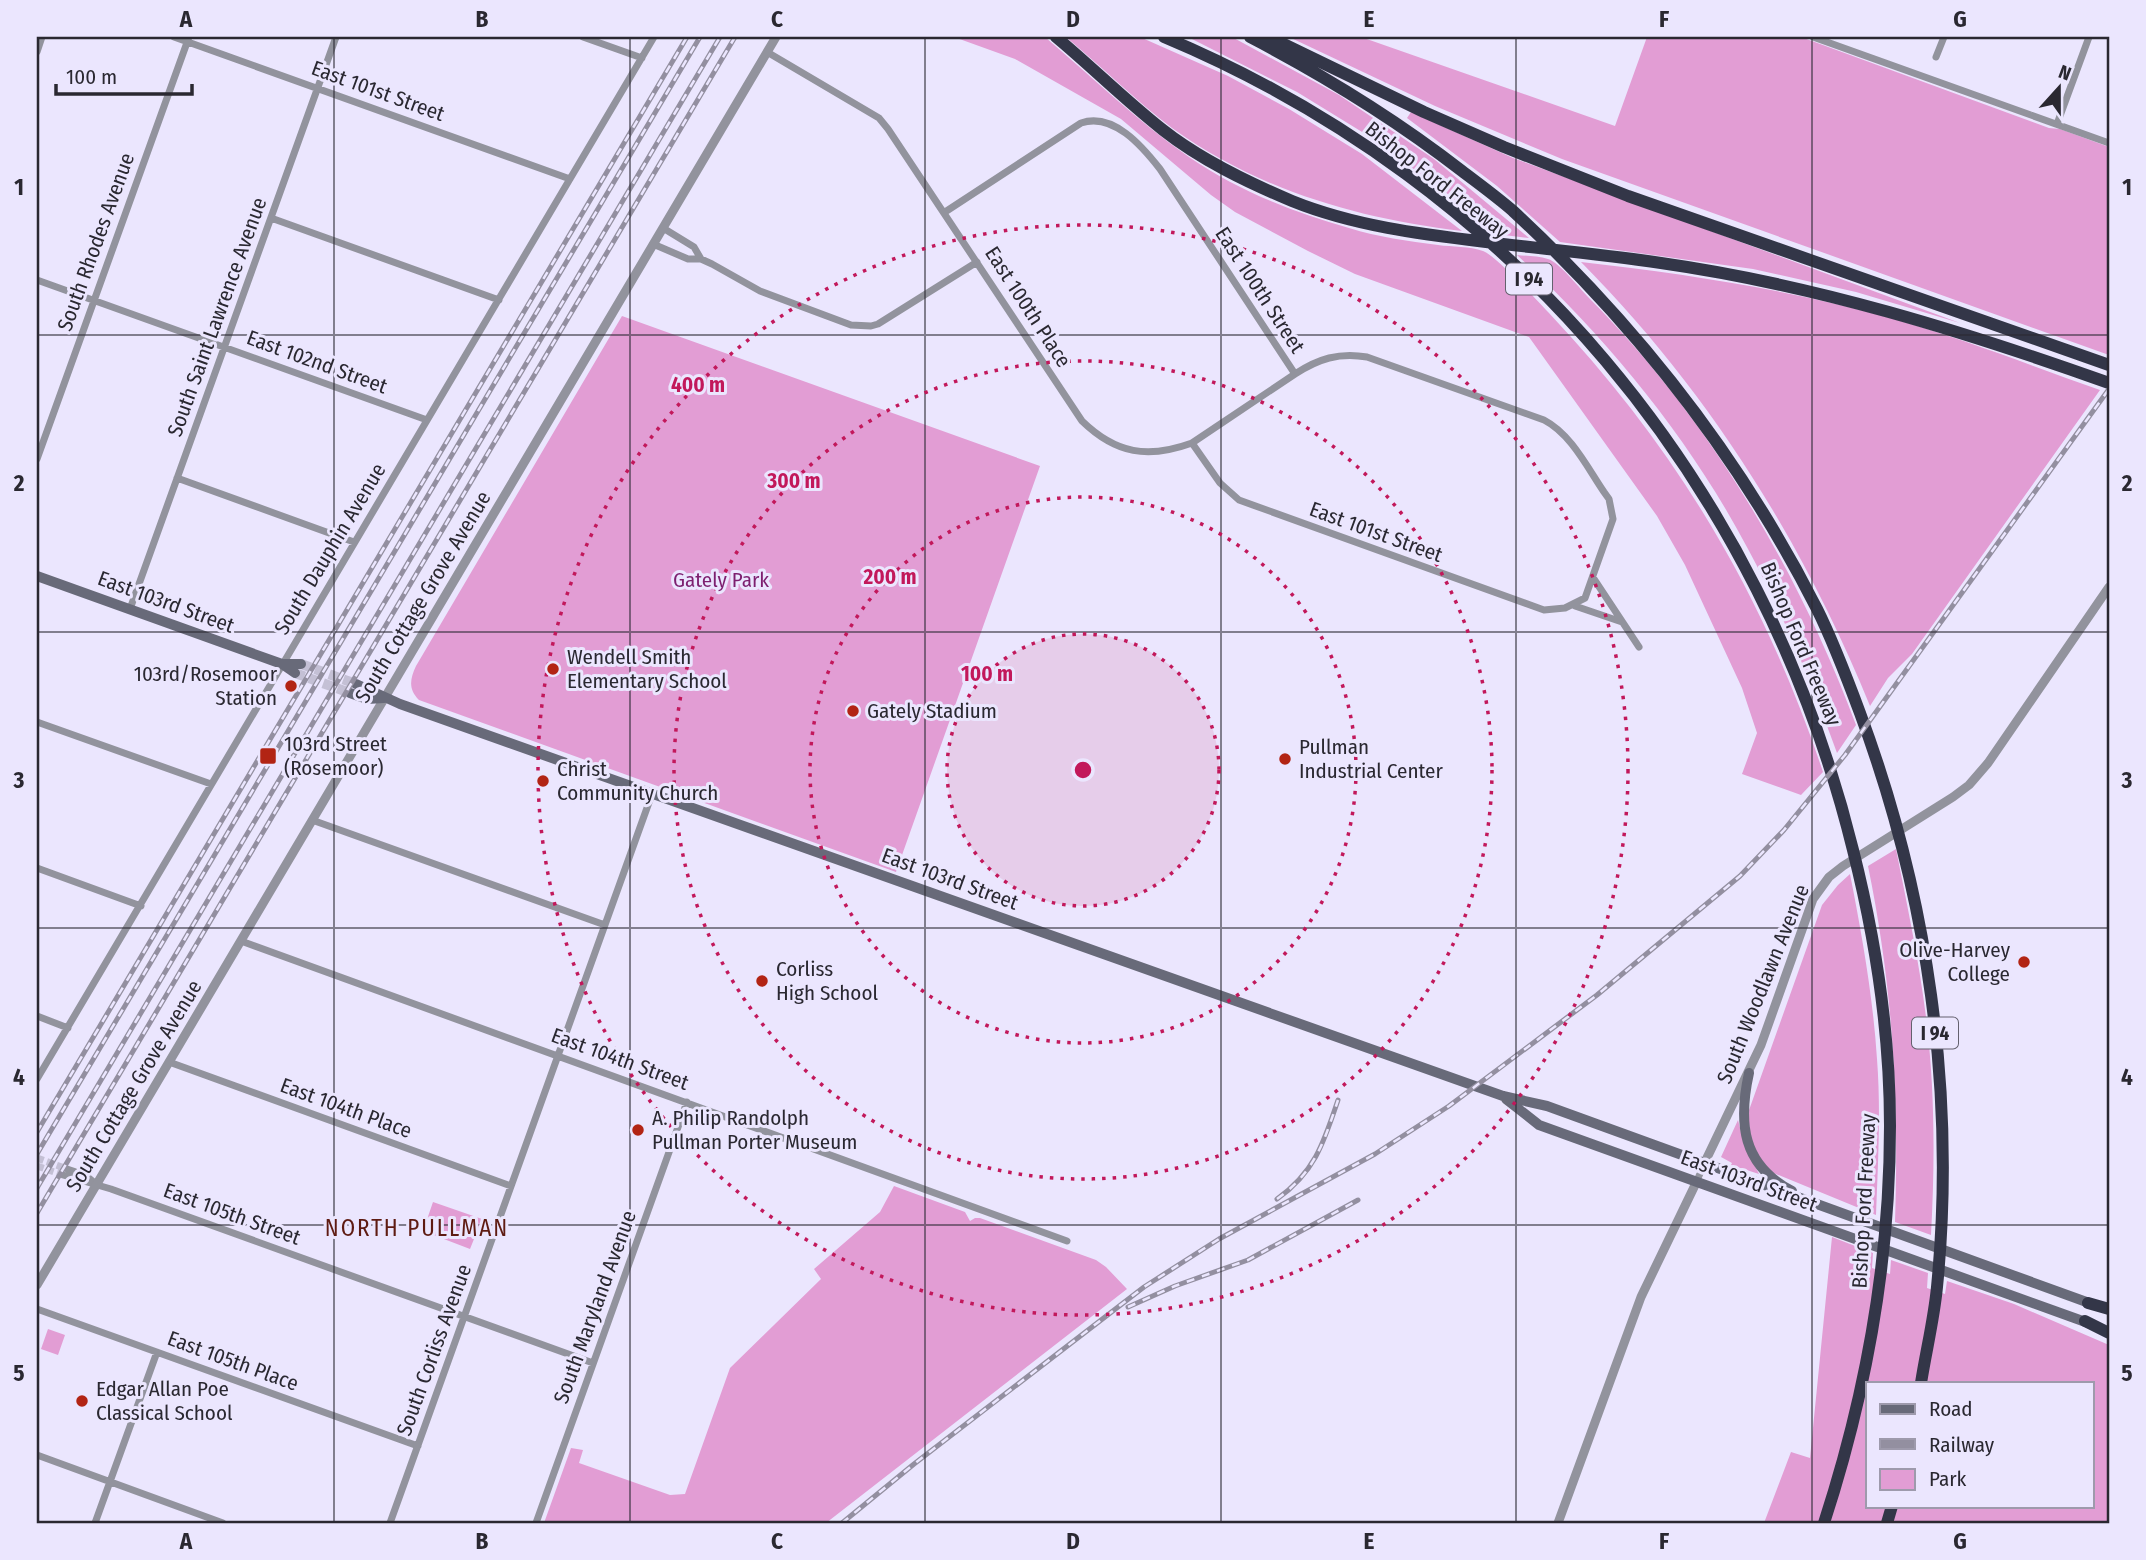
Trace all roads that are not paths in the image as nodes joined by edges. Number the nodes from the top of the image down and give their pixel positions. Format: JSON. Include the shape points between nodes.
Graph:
{"nodes":[{"id":1,"x":42,"y":37,"type":"edge"},
{"id":2,"x":174,"y":37,"type":"edge"},
{"id":3,"x":336,"y":37,"type":"edge"},
{"id":4,"x":583,"y":37,"type":"edge"},
{"id":5,"x":654,"y":37,"type":"edge"},
{"id":6,"x":776,"y":37,"type":"edge"},
{"id":7,"x":1056,"y":37,"type":"edge"},
{"id":8,"x":1164,"y":37,"type":"edge"},
{"id":9,"x":1250,"y":37,"type":"edge"},
{"id":10,"x":1269,"y":37,"type":"edge"},
{"id":11,"x":1813,"y":37,"type":"edge"},
{"id":12,"x":1944,"y":37,"type":"edge"},
{"id":13,"x":2089,"y":37,"type":"edge"},
{"id":14,"x":188,"y":39,"type":"edge"},
{"id":15,"x":37,"y":52,"type":"edge"},
{"id":16,"x":767,"y":52,"type":"junction"},
{"id":17,"x":1936,"y":57,"type":"dead end"},
{"id":18,"x":642,"y":58,"type":"junction"},
{"id":19,"x":317,"y":88,"type":"junction"},
{"id":20,"x":2057,"y":124,"type":"junction"},
{"id":21,"x":2109,"y":143,"type":"edge"},
{"id":22,"x":570,"y":179,"type":"junction"},
{"id":23,"x":945,"y":212,"type":"junction"},
{"id":24,"x":271,"y":218,"type":"junction"},
{"id":25,"x":663,"y":228,"type":"junction"},
{"id":26,"x":653,"y":244,"type":"junction"},
{"id":27,"x":701,"y":259,"type":"junction"},
{"id":28,"x":977,"y":262,"type":"junction"},
{"id":29,"x":37,"y":280,"type":"edge"},
{"id":30,"x":94,"y":300,"type":"junction"},
{"id":31,"x":499,"y":300,"type":"junction"},
{"id":32,"x":224,"y":347,"type":"junction"},
{"id":33,"x":2109,"y":365,"type":"edge"},
{"id":34,"x":1295,"y":374,"type":"junction"},
{"id":35,"x":2109,"y":383,"type":"edge"},
{"id":36,"x":428,"y":421,"type":"junction"},
{"id":37,"x":1192,"y":443,"type":"junction"},
{"id":38,"x":37,"y":459,"type":"edge"},
{"id":39,"x":177,"y":478,"type":"junction"},
{"id":40,"x":354,"y":542,"type":"junction"},
{"id":41,"x":37,"y":576,"type":"edge"},
{"id":42,"x":1594,"y":579,"type":"junction"},
{"id":43,"x":2109,"y":587,"type":"edge"},
{"id":44,"x":1574,"y":605,"type":"junction"},
{"id":45,"x":130,"y":609,"type":"junction"},
{"id":46,"x":1622,"y":622,"type":"junction"},
{"id":47,"x":1639,"y":647,"type":"dead end"},
{"id":48,"x":282,"y":664,"type":"junction"},
{"id":49,"x":298,"y":668,"type":"tunnel mouth"},
{"id":50,"x":353,"y":689,"type":"tunnel mouth"},
{"id":51,"x":384,"y":698,"type":"junction"},
{"id":52,"x":37,"y":722,"type":"edge"},
{"id":53,"x":211,"y":784,"type":"junction"},
{"id":54,"x":652,"y":794,"type":"junction"},
{"id":55,"x":312,"y":820,"type":"junction"},
{"id":56,"x":37,"y":868,"type":"edge"},
{"id":57,"x":141,"y":906,"type":"junction"},
{"id":58,"x":605,"y":925,"type":"junction"},
{"id":59,"x":241,"y":941,"type":"junction"},
{"id":60,"x":37,"y":1016,"type":"edge"},
{"id":61,"x":68,"y":1028,"type":"junction"},
{"id":62,"x":558,"y":1055,"type":"junction"},
{"id":63,"x":169,"y":1062,"type":"junction"},
{"id":64,"x":1749,"y":1073,"type":"junction"},
{"id":65,"x":37,"y":1079,"type":"edge"},
{"id":66,"x":1503,"y":1097,"type":"junction"},
{"id":67,"x":687,"y":1102,"type":"junction"},
{"id":68,"x":1704,"y":1164,"type":"junction"},
{"id":69,"x":65,"y":1172,"type":"tunnel mouth"},
{"id":70,"x":1696,"y":1183,"type":"junction"},
{"id":71,"x":96,"y":1184,"type":"junction"},
{"id":72,"x":511,"y":1186,"type":"junction"},
{"id":73,"x":1826,"y":1209,"type":"junction"},
{"id":74,"x":1067,"y":1241,"type":"dead end"},
{"id":75,"x":37,"y":1285,"type":"edge"},
{"id":76,"x":2088,"y":1303,"type":"joint"},
{"id":77,"x":37,"y":1308,"type":"edge"},
{"id":78,"x":2109,"y":1310,"type":"edge"},
{"id":79,"x":464,"y":1316,"type":"junction"},
{"id":80,"x":2085,"y":1321,"type":"joint"},
{"id":81,"x":2109,"y":1331,"type":"edge"},
{"id":82,"x":158,"y":1352,"type":"junction"},
{"id":83,"x":593,"y":1363,"type":"junction"},
{"id":84,"x":1921,"y":1382,"type":"edge"},
{"id":85,"x":418,"y":1446,"type":"junction"},
{"id":86,"x":37,"y":1455,"type":"edge"},
{"id":87,"x":110,"y":1482,"type":"junction"},
{"id":88,"x":95,"y":1523,"type":"edge"},
{"id":89,"x":223,"y":1523,"type":"edge"},
{"id":90,"x":390,"y":1523,"type":"edge"},
{"id":91,"x":536,"y":1523,"type":"edge"},
{"id":92,"x":1558,"y":1523,"type":"edge"},
{"id":93,"x":1824,"y":1523,"type":"edge"}],
"edges":[{"from":1,"to":15,"type":"street"},
{"from":2,"to":14,"type":"street","name":"East 101st Street"},
{"from":3,"to":19,"type":"street","name":"South Saint Lawrence Avenue"},
{"from":4,"to":18,"type":"street"},
{"from":5,"to":18,"type":"street","name":"South Dauphin Avenue"},
{"from":6,"to":16,"type":"street","name":"South Cottage Grove Avenue"},
{"from":7,"to":35,"type":"highway","via":[[1165,131],[1258,186],[1296,202],[1368,225],[1662,263],[1806,290],[1877,307]]},
{"from":8,"to":93,"type":"highway","name":"Bishop Ford Freeway","number":"I 94","via":[[1241,73],[1351,136],[1477,231],[1529,279],[1597,351],[1662,431],[1736,547],[1781,639],[1823,746],[1874,936],[1890,1128],[1881,1271],[1860,1396]]},
{"from":9,"to":84,"type":"highway","name":"Bishop Ford Freeway","number":"I 94","via":[[1355,94],[1427,144],[1511,209],[1588,286],[1653,357],[1700,419],[1767,517],[1828,632],[1870,740],[1903,845],[1929,980],[1942,1130],[1941,1223],[1937,1291]]},
{"from":10,"to":33,"type":"highway","via":[[1424,112],[1628,196]]},
{"from":11,"to":20,"type":"street"},
{"from":12,"to":17,"type":"street"},
{"from":13,"to":20,"type":"street"},
{"from":14,"to":19,"type":"street","name":"East 101st Street"},
{"from":14,"to":30,"type":"street","name":"South Rhodes Avenue"},
{"from":16,"to":23,"type":"street","name":"East 100th Place","via":[[879,118]]},
{"from":16,"to":25,"type":"street","name":"South Cottage Grove Avenue"},
{"from":18,"to":22,"type":"street","name":"South Dauphin Avenue"},
{"from":19,"to":22,"type":"street","name":"East 101st Street"},
{"from":19,"to":24,"type":"street","name":"South Saint Lawrence Avenue"},
{"from":20,"to":21,"type":"street"},
{"from":22,"to":31,"type":"street","name":"South Dauphin Avenue"},
{"from":23,"to":28,"type":"street","name":"East 100th Place"},
{"from":23,"to":34,"type":"street","name":"East 100th Street","via":[[1081,123],[1113,126],[1160,169]]},
{"from":24,"to":31,"type":"street"},
{"from":24,"to":32,"type":"street","name":"South Saint Lawrence Avenue"},
{"from":25,"to":26,"type":"street","name":"South Cottage Grove Avenue"},
{"from":25,"to":27,"type":"street","via":[[694,247]]},
{"from":26,"to":27,"type":"street","via":[[688,259]]},
{"from":26,"to":51,"type":"street","name":"South Cottage Grove Avenue"},
{"from":27,"to":28,"type":"street","via":[[775,298],[860,326],[878,324]]},
{"from":28,"to":37,"type":"street","name":"East 100th Place","via":[[1090,429],[1115,446],[1145,453]]},
{"from":29,"to":30,"type":"street","name":"East 102nd Street"},
{"from":30,"to":32,"type":"street","name":"East 102nd Street"},
{"from":30,"to":38,"type":"street","name":"South Rhodes Avenue"},
{"from":31,"to":36,"type":"street","name":"South Dauphin Avenue"},
{"from":32,"to":36,"type":"street","name":"East 102nd Street"},
{"from":32,"to":39,"type":"street","name":"South Saint Lawrence Avenue"},
{"from":34,"to":37,"type":"street","name":"East 100th Place"},
{"from":34,"to":42,"type":"street","name":"East 100th Street","via":[[1326,358],[1367,357],[1553,424],[1612,509],[1611,530]]},
{"from":36,"to":40,"type":"street","name":"South Dauphin Avenue"},
{"from":37,"to":44,"type":"street","name":"East 101st Street","via":[[1228,493],[1240,500],[1534,608],[1555,610]]},
{"from":39,"to":40,"type":"street"},
{"from":39,"to":45,"type":"street","name":"South Saint Lawrence Avenue"},
{"from":40,"to":48,"type":"street","name":"South Dauphin Avenue"},
{"from":41,"to":45,"type":"main road","name":"East 103rd Street"},
{"from":42,"to":44,"type":"street","via":[[1585,598]]},
{"from":42,"to":46,"type":"street"},
{"from":43,"to":64,"type":"street","name":"South Woodlawn Avenue","via":[[1969,785],[1843,866],[1820,888]]},
{"from":44,"to":46,"type":"street","name":"East 101st Street"},
{"from":45,"to":48,"type":"main road","name":"East 103rd Street"},
{"from":46,"to":47,"type":"street"},
{"from":48,"to":49,"type":"main road","name":"East 103rd Street"},
{"from":48,"to":53,"type":"street","name":"South Dauphin Avenue"},
{"from":50,"to":51,"type":"main road","name":"East 103rd Street","via":[[367,699]]},
{"from":51,"to":54,"type":"main road","name":"East 103rd Street"},
{"from":51,"to":55,"type":"street","name":"South Cottage Grove Avenue"},
{"from":52,"to":53,"type":"street"},
{"from":53,"to":57,"type":"street","name":"South Dauphin Avenue"},
{"from":54,"to":58,"type":"street","name":"South Corliss Avenue"},
{"from":54,"to":66,"type":"main road","name":"East 103rd Street"},
{"from":55,"to":58,"type":"street"},
{"from":55,"to":59,"type":"street","name":"South Cottage Grove Avenue"},
{"from":56,"to":57,"type":"street"},
{"from":57,"to":61,"type":"street","name":"South Dauphin Avenue"},
{"from":58,"to":62,"type":"street","name":"South Corliss Avenue"},
{"from":59,"to":62,"type":"street","name":"East 104th Street"},
{"from":59,"to":63,"type":"street","name":"South Cottage Grove Avenue"},
{"from":60,"to":61,"type":"street"},
{"from":61,"to":65,"type":"street","name":"South Dauphin Avenue"},
{"from":62,"to":67,"type":"street","name":"East 104th Street"},
{"from":62,"to":72,"type":"street","name":"South Corliss Avenue"},
{"from":63,"to":71,"type":"street","name":"South Cottage Grove Avenue"},
{"from":63,"to":72,"type":"street","name":"East 104th Place"},
{"from":64,"to":68,"type":"street","name":"South Woodlawn Avenue"},
{"from":64,"to":73,"type":"main road","via":[[1743,1116],[1751,1151],[1774,1181]]},
{"from":66,"to":68,"type":"main road","name":"East 103rd Street","via":[[1539,1103]]},
{"from":66,"to":70,"type":"main road","name":"East 103rd Street","via":[[1539,1125]]},
{"from":67,"to":74,"type":"street","name":"East 104th Street"},
{"from":67,"to":83,"type":"street","name":"South Maryland Avenue"},
{"from":68,"to":70,"type":"street","name":"South Woodlawn Avenue"},
{"from":68,"to":73,"type":"main road","name":"East 103rd Street"},
{"from":69,"to":71,"type":"street","name":"East 105th Street","via":[[80,1182]]},
{"from":70,"to":80,"type":"main road","name":"East 103rd Street"},
{"from":70,"to":92,"type":"street","name":"South Woodlawn Avenue","via":[[1641,1297]]},
{"from":71,"to":75,"type":"street","name":"South Cottage Grove Avenue"},
{"from":71,"to":79,"type":"street","name":"East 105th Street"},
{"from":72,"to":79,"type":"street","name":"South Corliss Avenue"},
{"from":73,"to":76,"type":"main road","name":"East 103rd Street"},
{"from":76,"to":78,"type":"highway"},
{"from":77,"to":82,"type":"street","name":"East 105th Place"},
{"from":79,"to":83,"type":"street","name":"East 105th Street"},
{"from":79,"to":85,"type":"street","name":"South Corliss Avenue"},
{"from":80,"to":81,"type":"highway"},
{"from":82,"to":85,"type":"street","name":"East 105th Place"},
{"from":82,"to":87,"type":"street"},
{"from":83,"to":91,"type":"street","name":"South Maryland Avenue"},
{"from":85,"to":90,"type":"street","name":"South Corliss Avenue"},
{"from":86,"to":87,"type":"street"},
{"from":87,"to":88,"type":"street"},
{"from":87,"to":89,"type":"street"}]}
